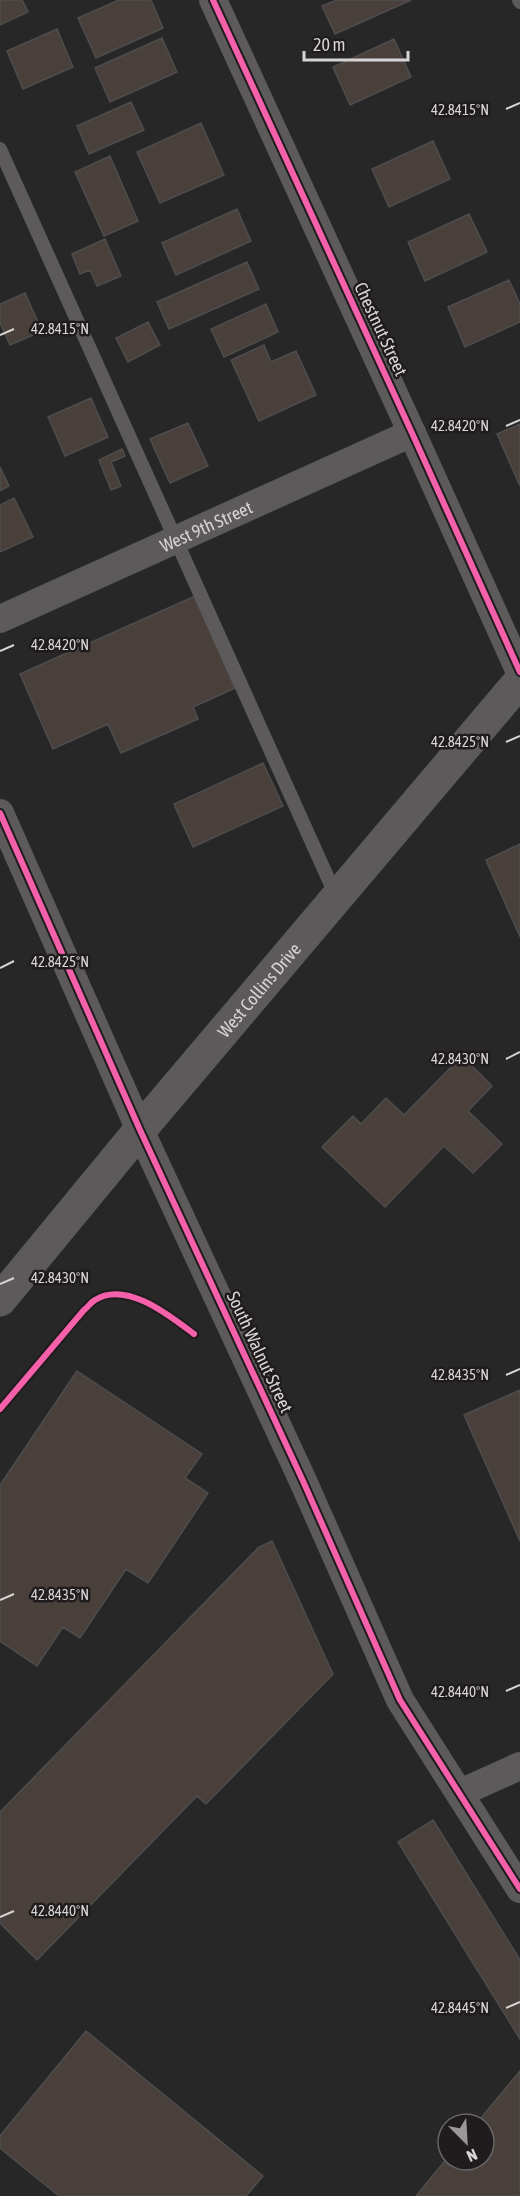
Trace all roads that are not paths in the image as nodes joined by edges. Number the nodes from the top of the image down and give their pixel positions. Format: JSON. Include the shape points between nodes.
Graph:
{"nodes":[{"id":1,"x":213,"y":0,"type":"edge"},
{"id":2,"x":0,"y":149,"type":"edge"},
{"id":3,"x":412,"y":433,"type":"junction"},
{"id":4,"x":175,"y":540,"type":"junction"},
{"id":5,"x":0,"y":619,"type":"edge"},
{"id":6,"x":520,"y":672,"type":"edge"},
{"id":7,"x":520,"y":681,"type":"edge"},
{"id":8,"x":0,"y":813,"type":"edge"},
{"id":9,"x":336,"y":898,"type":"junction"},
{"id":10,"x":140,"y":1130,"type":"junction"},
{"id":11,"x":0,"y":1300,"type":"edge"},
{"id":12,"x":520,"y":1766,"type":"edge"},
{"id":13,"x":460,"y":1793,"type":"junction"},
{"id":14,"x":520,"y":1889,"type":"edge"}],
"edges":[{"from":1,"to":3,"type":"street","name":"Chestnut Street"},
{"from":2,"to":4,"type":"lane"},
{"from":3,"to":4,"type":"street","name":"West 9th Street"},
{"from":3,"to":6,"type":"street","name":"Chestnut Street"},
{"from":4,"to":5,"type":"street","name":"West 9th Street"},
{"from":4,"to":9,"type":"lane"},
{"from":7,"to":9,"type":"main road","name":"West Collins Drive"},
{"from":8,"to":10,"type":"street","name":"South Walnut Street"},
{"from":9,"to":10,"type":"main road","name":"West Collins Drive"},
{"from":10,"to":11,"type":"main road","name":"West Collins Drive"},
{"from":10,"to":13,"type":"street","name":"South Walnut Street","via":[[400,1700]]},
{"from":12,"to":13,"type":"street"},
{"from":13,"to":14,"type":"street","name":"South Walnut Street"}]}
